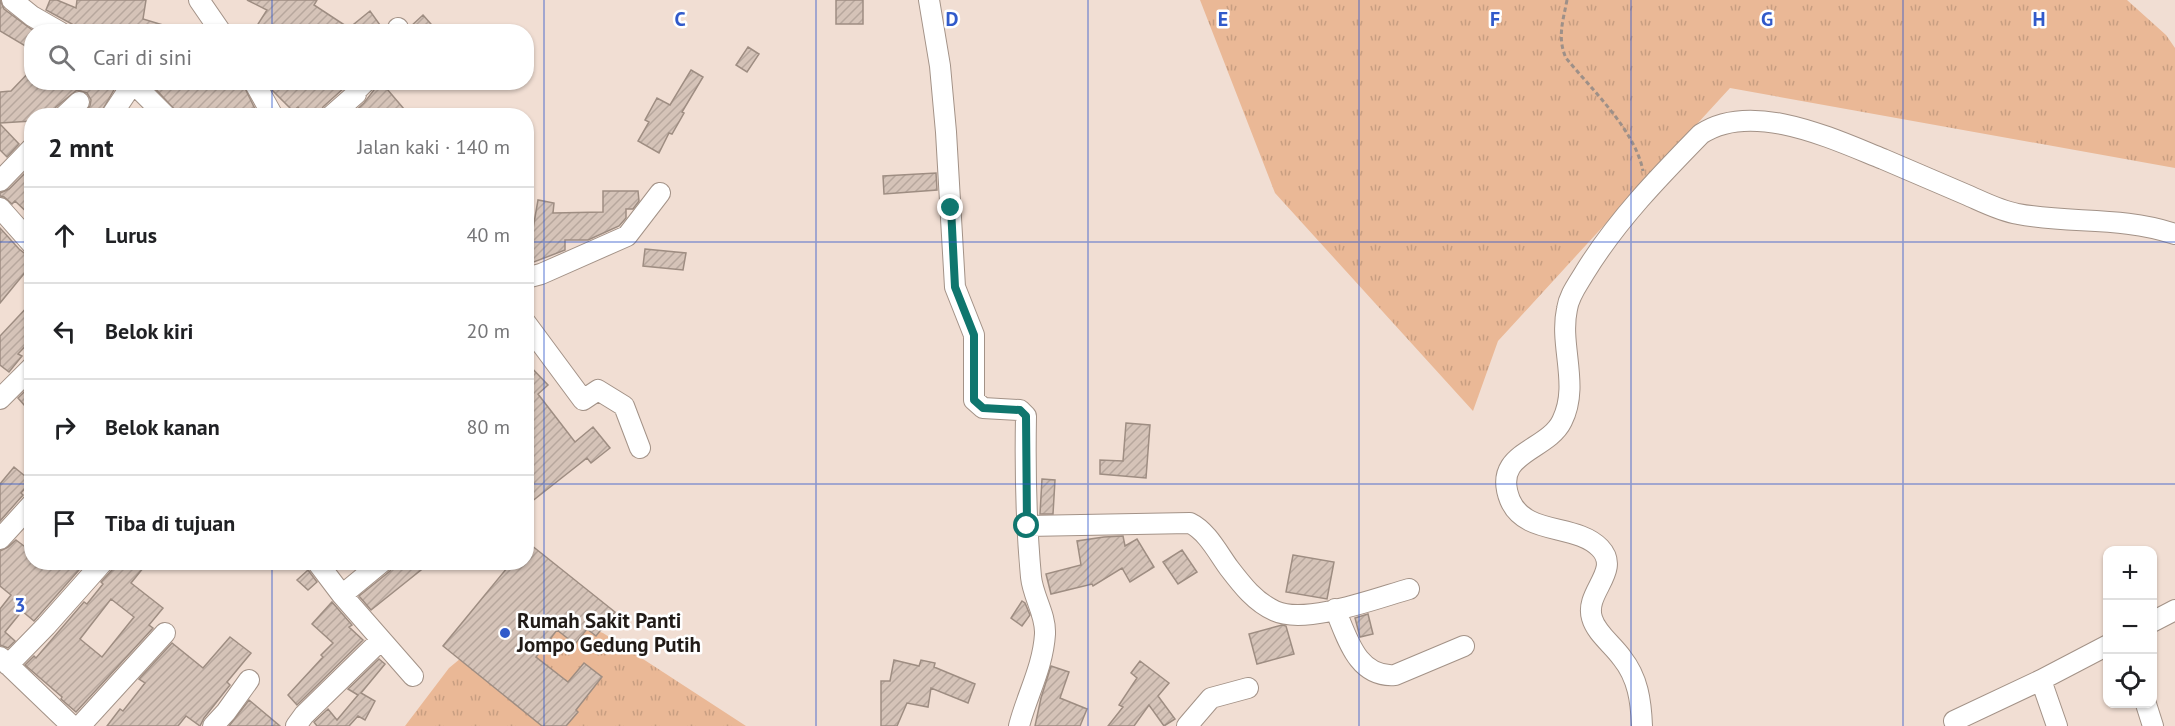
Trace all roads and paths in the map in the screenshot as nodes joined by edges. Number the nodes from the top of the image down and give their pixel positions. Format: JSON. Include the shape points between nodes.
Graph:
{"nodes":[{"id":1,"x":12,"y":0,"type":"edge"},
{"id":2,"x":199,"y":0,"type":"edge"},
{"id":3,"x":930,"y":0,"type":"edge"},
{"id":4,"x":1567,"y":0,"type":"edge"},
{"id":5,"x":46,"y":24,"type":"edge"},
{"id":6,"x":216,"y":24,"type":"edge"},
{"id":7,"x":128,"y":90,"type":"edge"},
{"id":8,"x":140,"y":90,"type":"edge"},
{"id":9,"x":258,"y":90,"type":"edge"},
{"id":10,"x":357,"y":90,"type":"edge"},
{"id":11,"x":80,"y":102,"type":"dead end"},
{"id":12,"x":73,"y":108,"type":"edge"},
{"id":13,"x":116,"y":108,"type":"edge"},
{"id":14,"x":158,"y":108,"type":"edge"},
{"id":15,"x":269,"y":108,"type":"edge"},
{"id":16,"x":340,"y":108,"type":"edge"},
{"id":17,"x":24,"y":156,"type":"edge"},
{"id":18,"x":0,"y":181,"type":"edge"},
{"id":19,"x":1646,"y":191,"type":"junction"},
{"id":20,"x":660,"y":193,"type":"dead end"},
{"id":21,"x":0,"y":208,"type":"edge"},
{"id":22,"x":2175,"y":234,"type":"edge"},
{"id":23,"x":24,"y":235,"type":"edge"},
{"id":24,"x":534,"y":276,"type":"edge"},
{"id":25,"x":534,"y":334,"type":"edge"},
{"id":26,"x":24,"y":375,"type":"edge"},
{"id":27,"x":0,"y":399,"type":"edge"},
{"id":28,"x":640,"y":448,"type":"dead end"},
{"id":29,"x":24,"y":513,"type":"edge"},
{"id":30,"x":1027,"y":526,"type":"junction"},
{"id":31,"x":0,"y":539,"type":"edge"},
{"id":32,"x":96,"y":570,"type":"edge"},
{"id":33,"x":323,"y":570,"type":"edge"},
{"id":34,"x":372,"y":570,"type":"edge"},
{"id":35,"x":1409,"y":589,"type":"dead end"},
{"id":36,"x":342,"y":595,"type":"junction"},
{"id":37,"x":1335,"y":609,"type":"junction"},
{"id":38,"x":2175,"y":610,"type":"edge"},
{"id":39,"x":2157,"y":619,"type":"edge"},
{"id":40,"x":165,"y":633,"type":"dead end"},
{"id":41,"x":381,"y":640,"type":"junction"},
{"id":42,"x":1464,"y":646,"type":"dead end"},
{"id":43,"x":2103,"y":648,"type":"edge"},
{"id":44,"x":4,"y":661,"type":"edge"},
{"id":45,"x":412,"y":676,"type":"dead end"},
{"id":46,"x":249,"y":680,"type":"dead end"},
{"id":47,"x":2041,"y":680,"type":"junction"},
{"id":48,"x":1248,"y":688,"type":"dead end"},
{"id":49,"x":2147,"y":708,"type":"edge"},
{"id":50,"x":1953,"y":721,"type":"dead end"},
{"id":51,"x":72,"y":726,"type":"edge"},
{"id":52,"x":80,"y":726,"type":"edge"},
{"id":53,"x":213,"y":726,"type":"edge"},
{"id":54,"x":296,"y":726,"type":"edge"},
{"id":55,"x":1019,"y":726,"type":"edge"},
{"id":56,"x":1188,"y":726,"type":"edge"},
{"id":57,"x":1642,"y":726,"type":"edge"},
{"id":58,"x":2057,"y":726,"type":"edge"},
{"id":59,"x":2153,"y":726,"type":"edge"}],
"edges":[{"from":1,"to":5,"type":"street"},
{"from":2,"to":6,"type":"street"},
{"from":3,"to":30,"type":"street","via":[[946,132],[955,287],[974,335],[974,400],[983,408],[1020,410],[1025,414]]},
{"from":4,"to":19,"type":"path","via":[[1561,47],[1630,136]]},
{"from":7,"to":13,"type":"street"},
{"from":8,"to":14,"type":"street"},
{"from":9,"to":15,"type":"street"},
{"from":10,"to":16,"type":"street"},
{"from":11,"to":12,"type":"street"},
{"from":17,"to":18,"type":"street"},
{"from":19,"to":22,"type":"street","via":[[1711,127],[1734,122],[1769,122],[1830,137],[2016,214],[2120,222]]},
{"from":19,"to":57,"type":"street","via":[[1590,263],[1567,306],[1569,396],[1562,422],[1555,432],[1519,455],[1508,479],[1512,503],[1523,516],[1593,542],[1606,556],[1607,572],[1591,600],[1591,616],[1632,674],[1639,690]]},
{"from":20,"to":24,"type":"street","via":[[627,236]]},
{"from":21,"to":23,"type":"street"},
{"from":25,"to":28,"type":"street","via":[[583,400],[598,390],[624,406]]},
{"from":26,"to":27,"type":"street"},
{"from":29,"to":31,"type":"street"},
{"from":30,"to":37,"type":"street","via":[[1190,523],[1203,532],[1260,603],[1294,616]]},
{"from":30,"to":55,"type":"street","via":[[1034,591],[1045,627],[1043,652]]},
{"from":32,"to":44,"type":"street","via":[[46,626]]},
{"from":33,"to":36,"type":"street"},
{"from":34,"to":36,"type":"street"},
{"from":35,"to":37,"type":"street"},
{"from":36,"to":41,"type":"street"},
{"from":37,"to":42,"type":"street","via":[[1354,654],[1382,674],[1395,675]]},
{"from":38,"to":39,"type":"street"},
{"from":40,"to":52,"type":"street"},
{"from":41,"to":45,"type":"street"},
{"from":41,"to":54,"type":"street"},
{"from":43,"to":47,"type":"street"},
{"from":44,"to":51,"type":"street"},
{"from":46,"to":53,"type":"street"},
{"from":47,"to":50,"type":"street"},
{"from":47,"to":58,"type":"street"},
{"from":48,"to":56,"type":"street","via":[[1211,698]]},
{"from":49,"to":59,"type":"street"}]}
